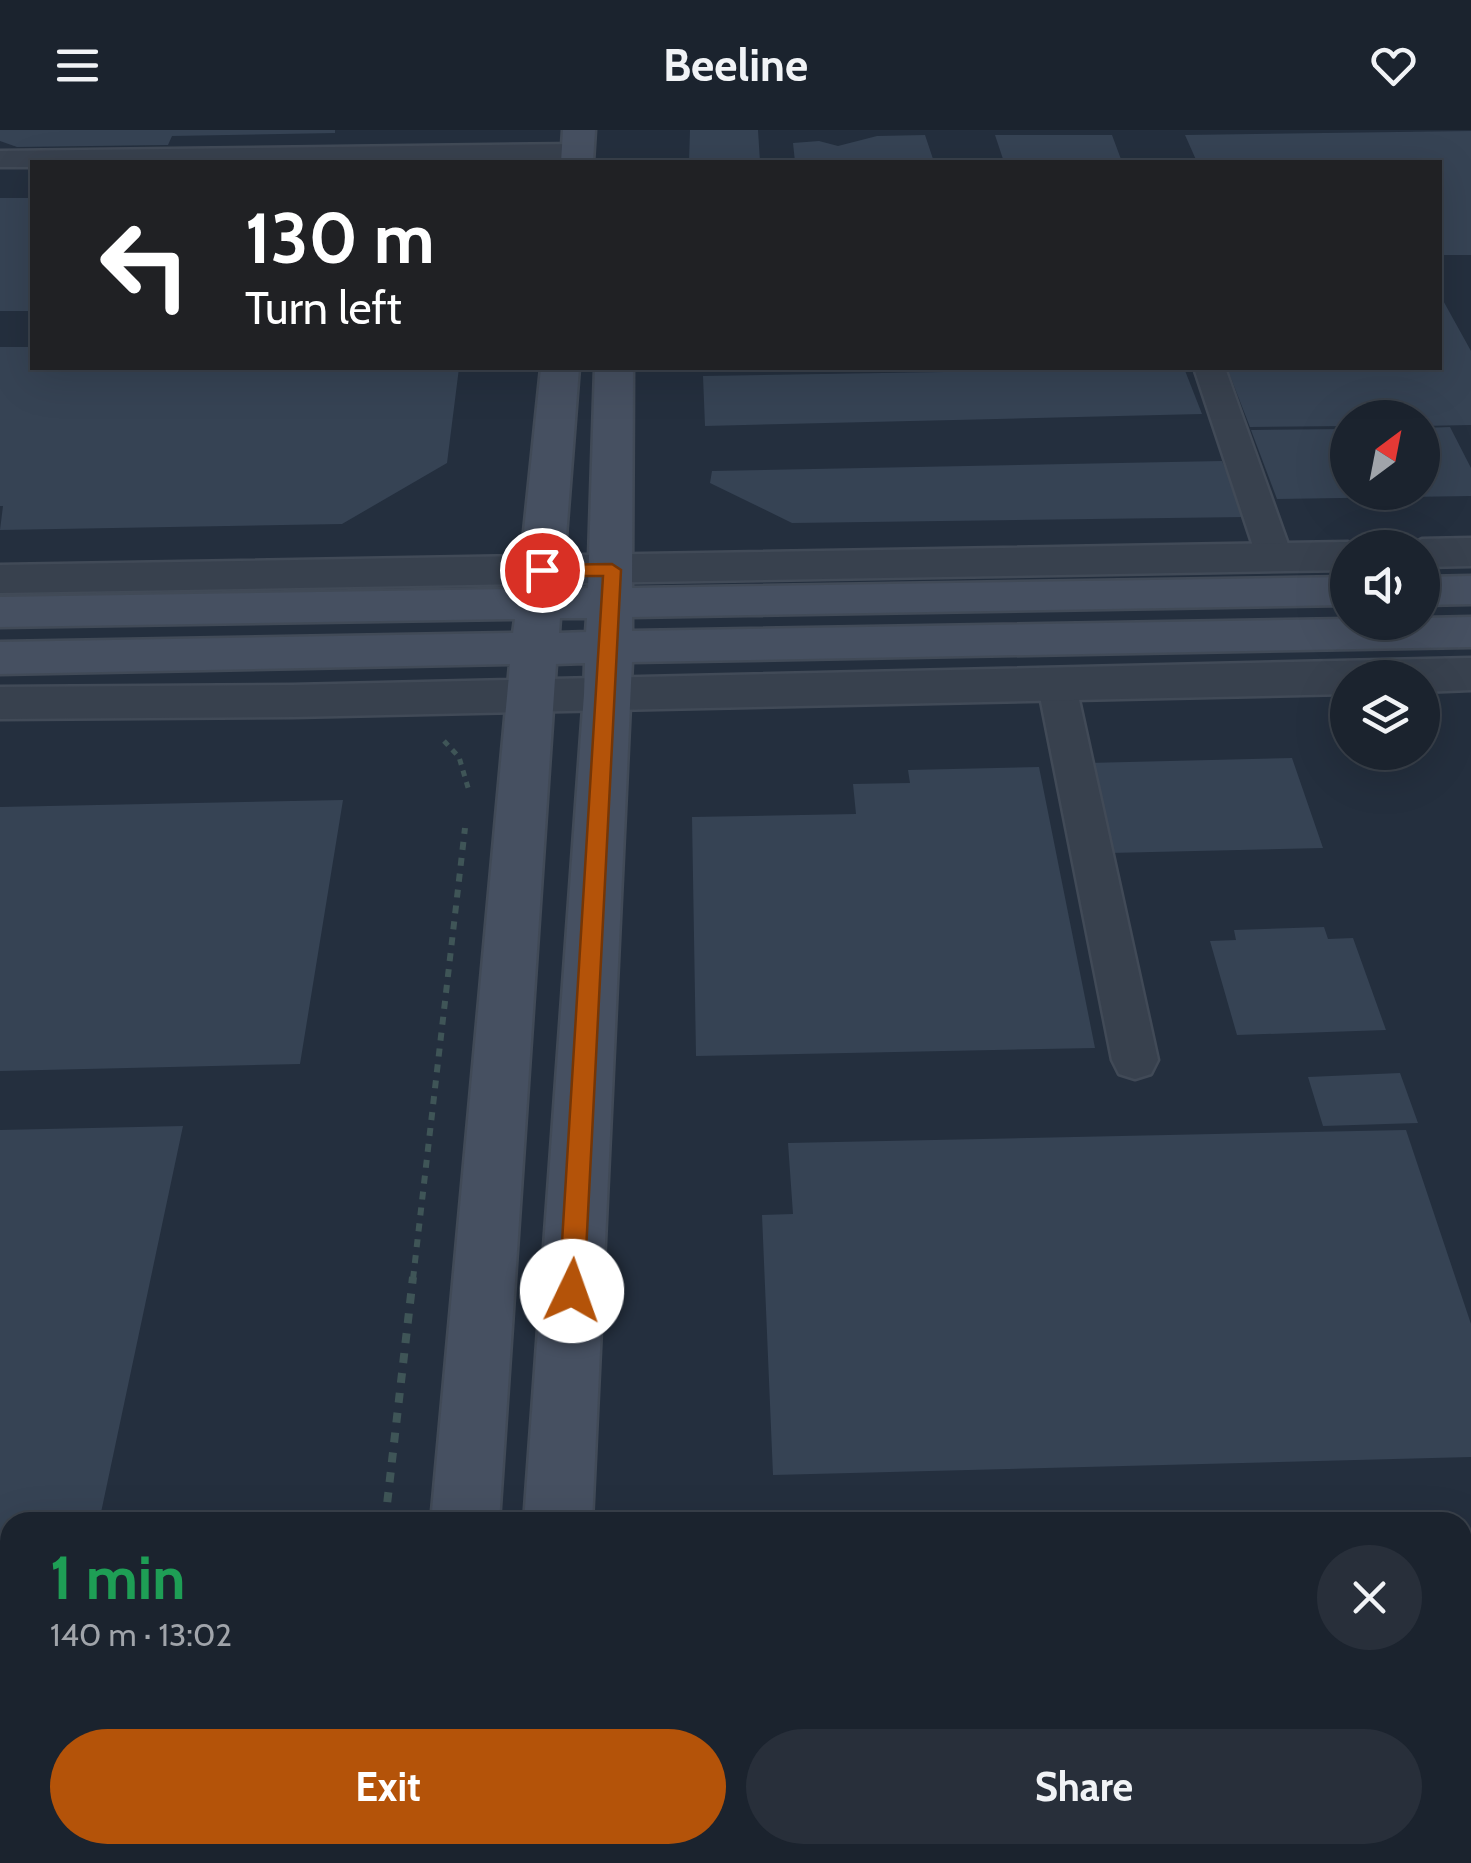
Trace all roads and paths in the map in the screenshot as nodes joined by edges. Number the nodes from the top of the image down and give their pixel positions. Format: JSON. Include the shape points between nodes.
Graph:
{"nodes":[{"id":1,"x":578,"y":148,"type":"edge"},
{"id":2,"x":0,"y":159,"type":"edge"},
{"id":3,"x":560,"y":370,"type":"edge"},
{"id":4,"x":614,"y":370,"type":"edge"},
{"id":5,"x":1210,"y":370,"type":"edge"},
{"id":6,"x":1471,"y":552,"type":"edge"},
{"id":7,"x":1440,"y":553,"type":"edge"},
{"id":8,"x":1330,"y":556,"type":"edge"},
{"id":9,"x":1275,"y":558,"type":"junction"},
{"id":10,"x":0,"y":578,"type":"edge"},
{"id":11,"x":1440,"y":590,"type":"edge"},
{"id":12,"x":1471,"y":590,"type":"edge"},
{"id":13,"x":1330,"y":593,"type":"edge"},
{"id":14,"x":0,"y":612,"type":"edge"},
{"id":15,"x":610,"y":628,"type":"junction"},
{"id":16,"x":536,"y":629,"type":"junction"},
{"id":17,"x":1471,"y":632,"type":"edge"},
{"id":18,"x":0,"y":658,"type":"edge"},
{"id":19,"x":1471,"y":674,"type":"edge"},
{"id":20,"x":1440,"y":675,"type":"edge"},
{"id":21,"x":1330,"y":678,"type":"edge"},
{"id":22,"x":1057,"y":686,"type":"junction"},
{"id":23,"x":0,"y":703,"type":"edge"},
{"id":24,"x":469,"y":790,"type":"dead end"},
{"id":25,"x":1135,"y":1060,"type":"dead end"},
{"id":26,"x":386,"y":1512,"type":"edge"},
{"id":27,"x":467,"y":1512,"type":"edge"},
{"id":28,"x":559,"y":1512,"type":"edge"}],
"edges":[{"from":1,"to":2,"type":"street"},
{"from":3,"to":16,"type":"main road"},
{"from":4,"to":15,"type":"main road"},
{"from":5,"to":9,"type":"street"},
{"from":6,"to":7,"type":"street"},
{"from":8,"to":9,"type":"street"},
{"from":9,"to":15,"type":"street"},
{"from":10,"to":16,"type":"street"},
{"from":11,"to":12,"type":"main road"},
{"from":13,"to":15,"type":"main road"},
{"from":14,"to":16,"type":"main road"},
{"from":15,"to":16,"type":"street"},
{"from":15,"to":16,"type":"main road"},
{"from":15,"to":17,"type":"main road"},
{"from":15,"to":22,"type":"street"},
{"from":15,"to":28,"type":"main road"},
{"from":16,"to":18,"type":"main road"},
{"from":16,"to":23,"type":"street"},
{"from":16,"to":27,"type":"main road"},
{"from":19,"to":20,"type":"street"},
{"from":21,"to":22,"type":"street"},
{"from":22,"to":25,"type":"street"},
{"from":24,"to":26,"type":"path"}]}
